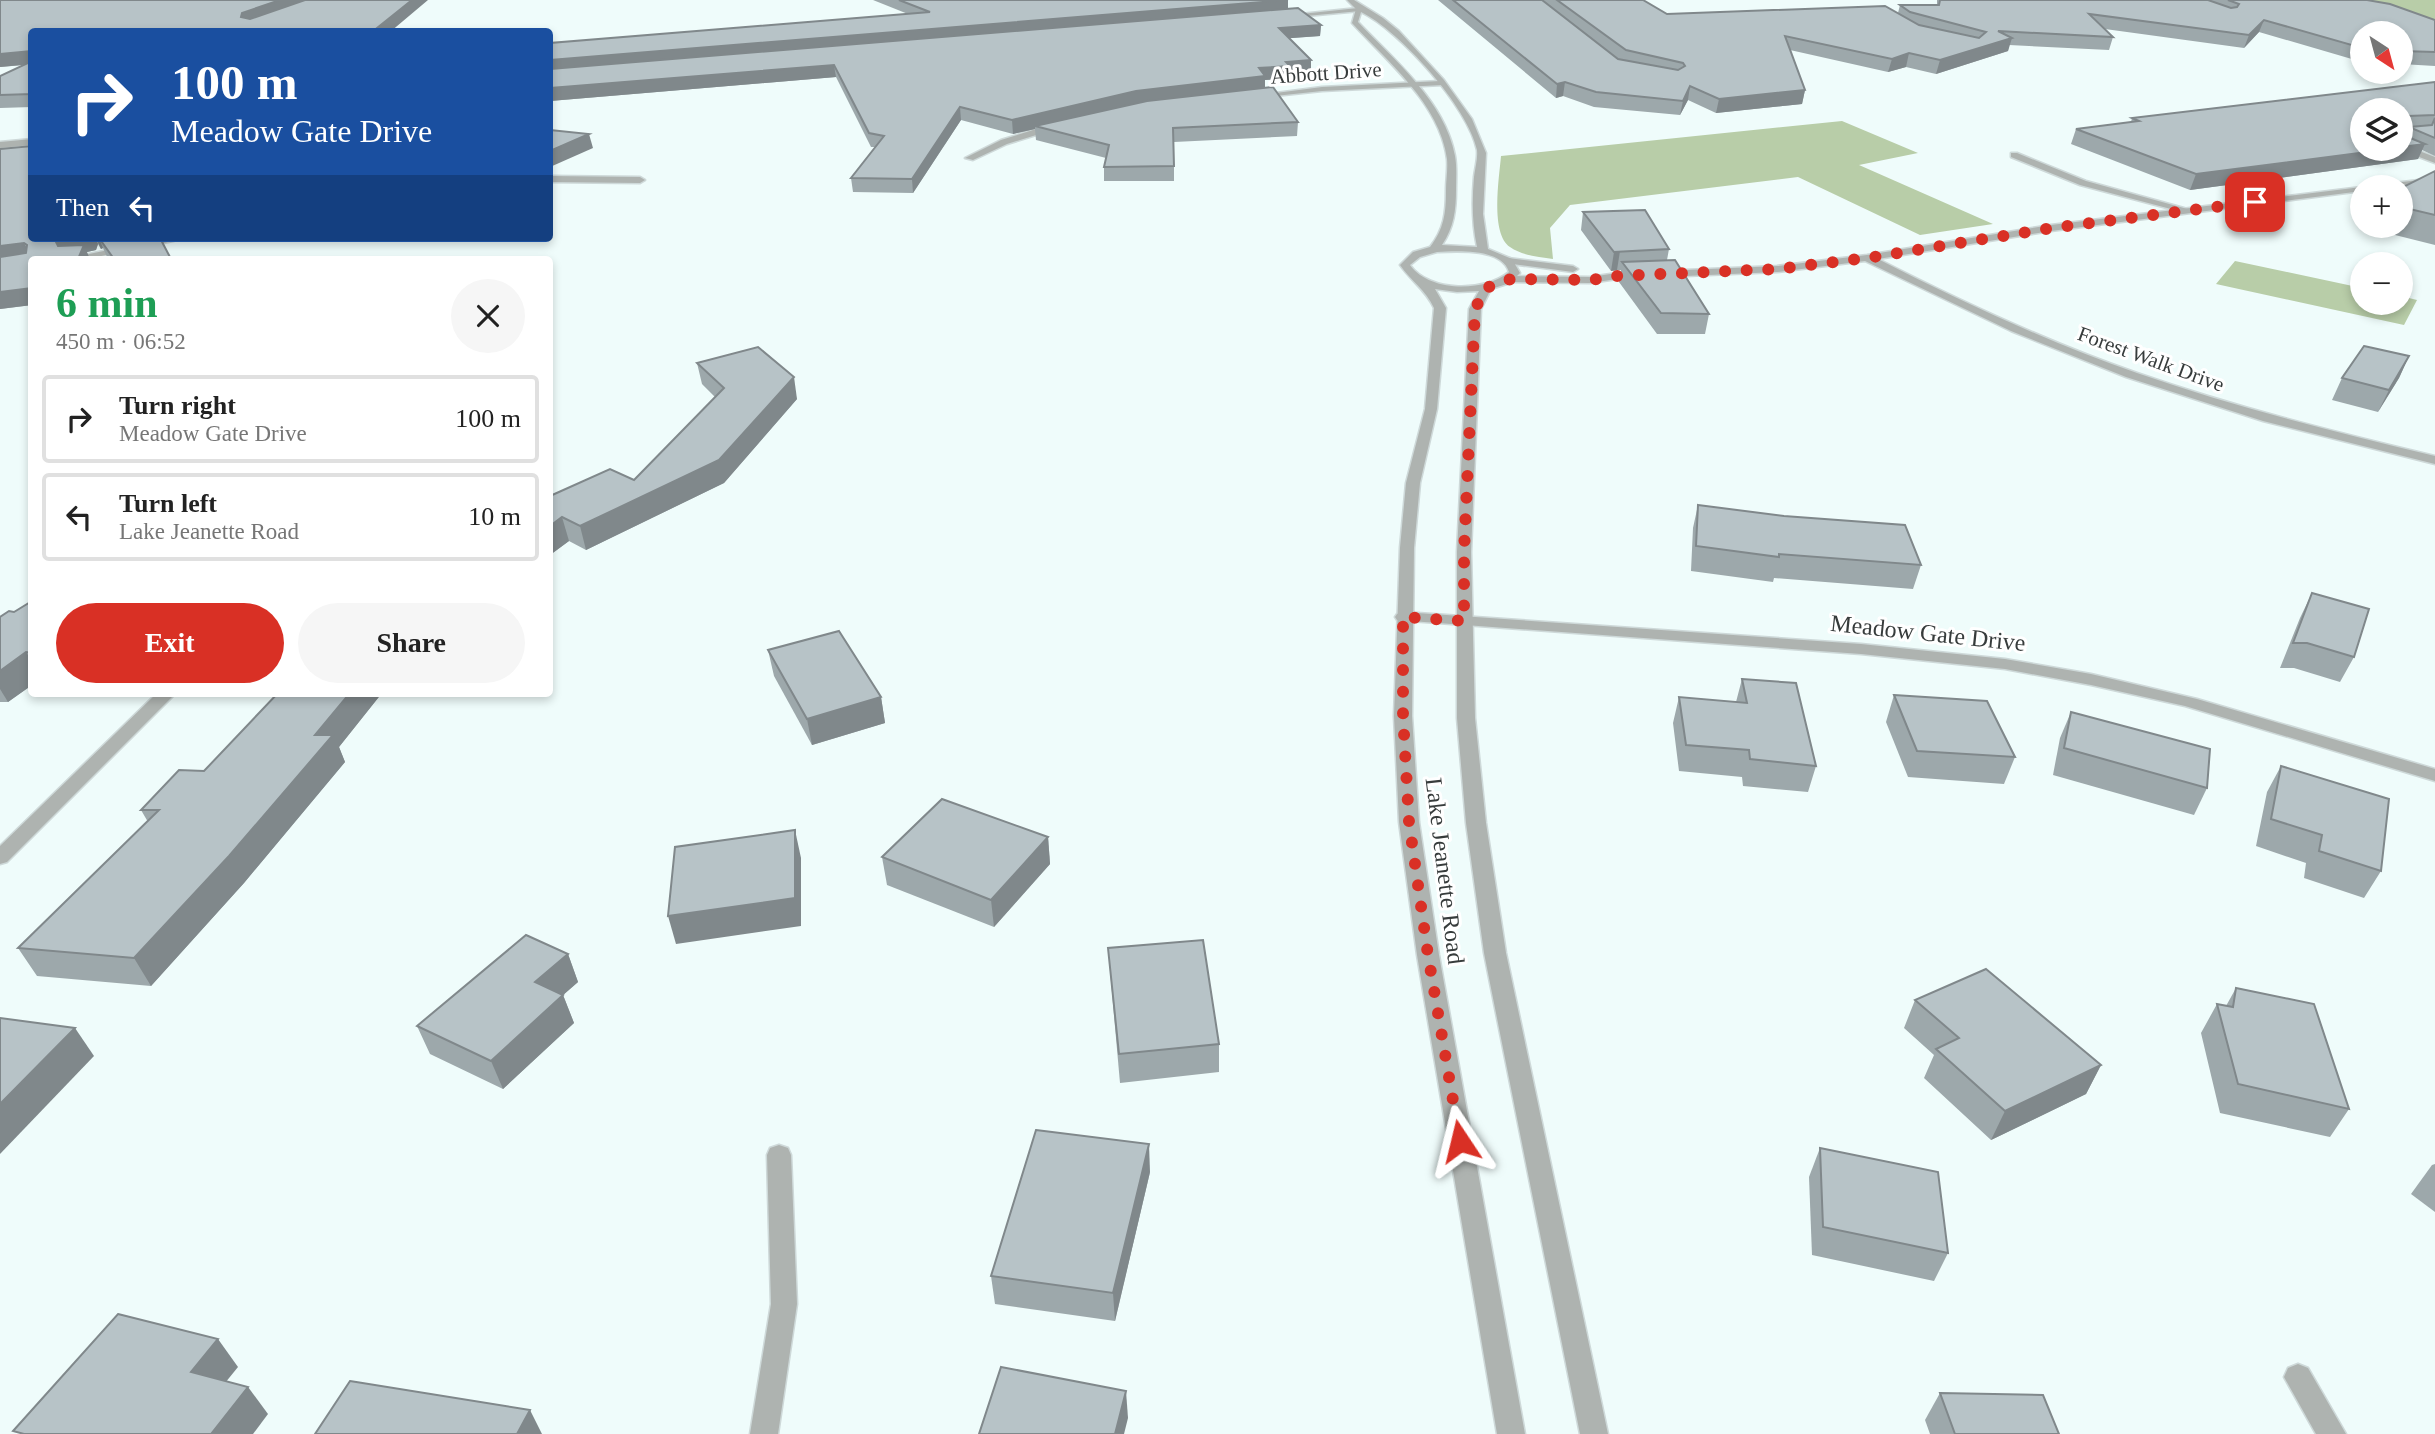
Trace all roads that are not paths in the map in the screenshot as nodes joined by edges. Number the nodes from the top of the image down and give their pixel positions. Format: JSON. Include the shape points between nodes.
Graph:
{"nodes":[{"id":1,"x":1350,"y":0,"type":"edge"},
{"id":2,"x":1358,"y":10,"type":"junction"},
{"id":3,"x":1275,"y":17,"type":"edge"},
{"id":4,"x":1440,"y":83,"type":"junction"},
{"id":5,"x":1410,"y":85,"type":"junction"},
{"id":6,"x":1249,"y":97,"type":"edge"},
{"id":7,"x":1065,"y":123,"type":"edge"},
{"id":8,"x":28,"y":142,"type":"edge"},
{"id":9,"x":0,"y":145,"type":"edge"},
{"id":10,"x":2413,"y":151,"type":"edge"},
{"id":11,"x":2014,"y":155,"type":"dead end"},
{"id":12,"x":970,"y":158,"type":"dead end"},
{"id":13,"x":2435,"y":159,"type":"edge"},
{"id":14,"x":553,"y":179,"type":"edge"},
{"id":15,"x":640,"y":180,"type":"dead end"},
{"id":16,"x":2435,"y":181,"type":"edge"},
{"id":17,"x":2413,"y":183,"type":"edge"},
{"id":18,"x":2350,"y":190,"type":"edge"},
{"id":19,"x":2186,"y":211,"type":"junction"},
{"id":20,"x":161,"y":242,"type":"edge"},
{"id":21,"x":1433,"y":250,"type":"junction"},
{"id":22,"x":1483,"y":251,"type":"junction"},
{"id":23,"x":86,"y":256,"type":"edge"},
{"id":24,"x":1867,"y":258,"type":"junction"},
{"id":25,"x":1508,"y":261,"type":"junction"},
{"id":26,"x":1617,"y":276,"type":"junction"},
{"id":27,"x":1416,"y":279,"type":"junction"},
{"id":28,"x":1511,"y":279,"type":"junction"},
{"id":29,"x":1486,"y":288,"type":"junction"},
{"id":30,"x":2435,"y":460,"type":"edge"},
{"id":31,"x":1403,"y":617,"type":"junction"},
{"id":32,"x":1464,"y":621,"type":"junction"},
{"id":33,"x":163,"y":697,"type":"edge"},
{"id":34,"x":2435,"y":775,"type":"edge"},
{"id":35,"x":0,"y":857,"type":"edge"},
{"id":36,"x":779,"y":1155,"type":"dead end"},
{"id":37,"x":2298,"y":1377,"type":"dead end"},
{"id":38,"x":764,"y":1434,"type":"edge"},
{"id":39,"x":1511,"y":1434,"type":"edge"},
{"id":40,"x":1594,"y":1434,"type":"edge"},
{"id":41,"x":2332,"y":1434,"type":"edge"}],
"edges":[{"from":1,"to":2,"type":"street"},
{"from":2,"to":3,"type":"street"},
{"from":2,"to":4,"type":"street","via":[[1384,20]]},
{"from":2,"to":5,"type":"street","via":[[1354,22]]},
{"from":4,"to":5,"type":"street","name":"Abbott Drive"},
{"from":4,"to":22,"type":"street","via":[[1463,112],[1482,151],[1477,218]]},
{"from":5,"to":6,"type":"street","name":"Abbott Drive"},
{"from":5,"to":21,"type":"street","via":[[1429,106],[1451,156],[1451,216],[1448,230]]},
{"from":7,"to":12,"type":"street"},
{"from":8,"to":9,"type":"street"},
{"from":10,"to":13,"type":"street"},
{"from":11,"to":19,"type":"street","via":[[2082,183]]},
{"from":14,"to":15,"type":"street"},
{"from":16,"to":17,"type":"street"},
{"from":18,"to":19,"type":"street"},
{"from":19,"to":24,"type":"street"},
{"from":20,"to":23,"type":"street"},
{"from":21,"to":22,"type":"street"},
{"from":21,"to":27,"type":"street","via":[[1405,265]]},
{"from":22,"to":25,"type":"street"},
{"from":24,"to":26,"type":"street","via":[[1777,269]]},
{"from":24,"to":30,"type":"street","name":"Forest Walk Drive","via":[[2039,339],[2167,388],[2302,429]]},
{"from":25,"to":26,"type":"street"},
{"from":25,"to":28,"type":"street","via":[[1516,273]]},
{"from":26,"to":28,"type":"street"},
{"from":27,"to":29,"type":"street","via":[[1448,288]]},
{"from":27,"to":31,"type":"street","name":"Lake Jeanette Road","via":[[1432,292],[1440,308],[1431,409],[1413,483]]},
{"from":28,"to":29,"type":"street"},
{"from":29,"to":32,"type":"street","name":"Lake Jeanette Road","via":[[1475,309]]},
{"from":31,"to":32,"type":"street","name":"Meadow Gate Drive"},
{"from":31,"to":39,"type":"street","name":"Lake Jeanette Road","via":[[1409,822]]},
{"from":32,"to":34,"type":"street","name":"Meadow Gate Drive","via":[[1868,650],[2041,670],[2247,717]]},
{"from":32,"to":40,"type":"street","name":"Lake Jeanette Road","via":[[1466,718],[1495,953]]},
{"from":33,"to":35,"type":"street"},
{"from":36,"to":38,"type":"street","via":[[784,1304]]},
{"from":37,"to":41,"type":"street"}]}
